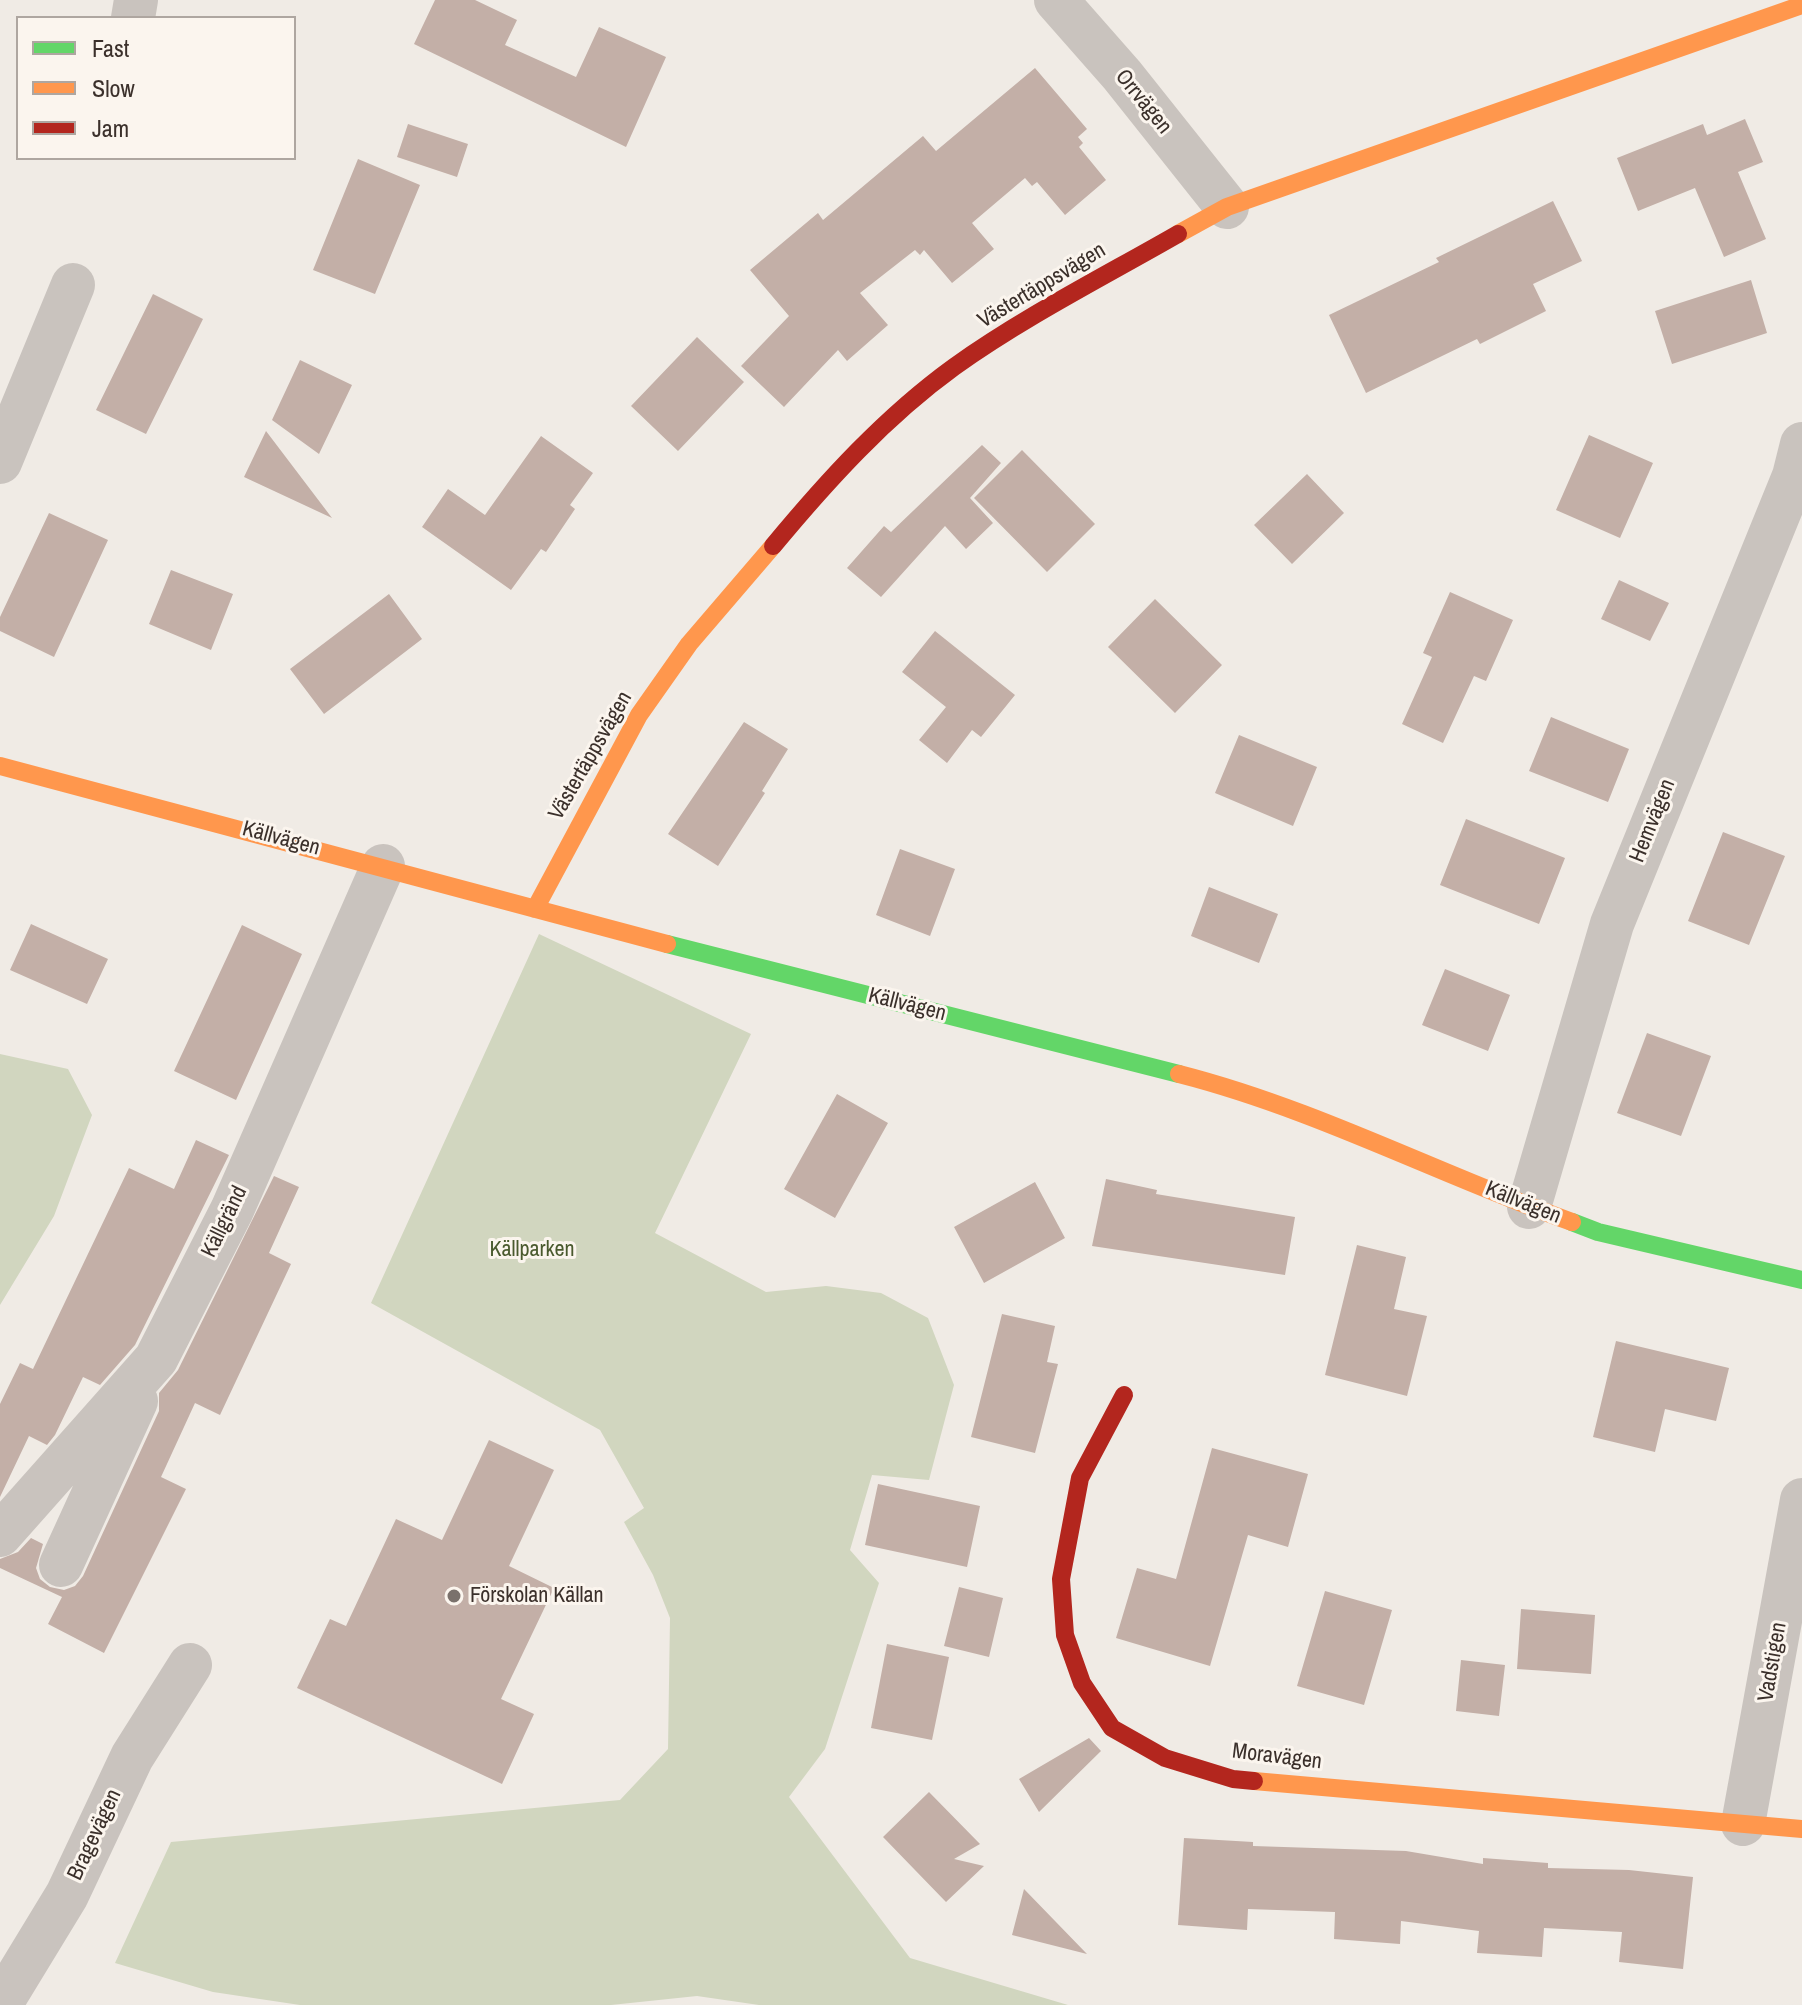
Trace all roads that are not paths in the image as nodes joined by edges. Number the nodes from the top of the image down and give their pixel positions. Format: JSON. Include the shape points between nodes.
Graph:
{"nodes":[{"id":1,"x":1056,"y":0,"type":"edge"},
{"id":2,"x":1802,"y":5,"type":"edge"},
{"id":3,"x":1227,"y":207,"type":"junction"},
{"id":4,"x":73,"y":285,"type":"dead end"},
{"id":5,"x":1802,"y":444,"type":"edge"},
{"id":6,"x":0,"y":462,"type":"edge"},
{"id":7,"x":0,"y":766,"type":"edge"},
{"id":8,"x":383,"y":866,"type":"junction"},
{"id":9,"x":535,"y":909,"type":"junction"},
{"id":10,"x":1529,"y":1207,"type":"junction"},
{"id":11,"x":1802,"y":1280,"type":"edge"},
{"id":12,"x":156,"y":1359,"type":"junction"},
{"id":13,"x":1124,"y":1395,"type":"dead end"},
{"id":14,"x":1802,"y":1500,"type":"edge"},
{"id":15,"x":0,"y":1535,"type":"edge"},
{"id":16,"x":61,"y":1565,"type":"dead end"},
{"id":17,"x":190,"y":1665,"type":"dead end"},
{"id":18,"x":1743,"y":1824,"type":"junction"},
{"id":19,"x":1802,"y":1829,"type":"edge"},
{"id":20,"x":0,"y":2005,"type":"edge"}],
"edges":[{"from":1,"to":3,"type":"street","name":"Orrvägen"},
{"from":2,"to":3,"type":"street","name":"Västertäppsvägen"},
{"from":3,"to":9,"type":"street","name":"Västertäppsvägen","via":[[953,368],[840,466],[689,644],[647,703]]},
{"from":4,"to":6,"type":"street"},
{"from":5,"to":10,"type":"street","name":"Hemvägen","via":[[1794,476],[1612,924]]},
{"from":7,"to":8,"type":"street","name":"Källvägen"},
{"from":8,"to":9,"type":"street","name":"Källvägen"},
{"from":8,"to":12,"type":"street","name":"Källgränd","via":[[232,1210]]},
{"from":9,"to":10,"type":"street","name":"Källvägen","via":[[1237,1089],[1364,1136]]},
{"from":10,"to":11,"type":"street","name":"Källvägen","via":[[1598,1232]]},
{"from":12,"to":15,"type":"street","name":"Källgränd"},
{"from":12,"to":16,"type":"street"},
{"from":13,"to":18,"type":"street","name":"Moravägen","via":[[1080,1478],[1061,1579],[1065,1635],[1082,1683],[1112,1728],[1165,1758],[1233,1779]]},
{"from":14,"to":18,"type":"street","name":"Vadstigen"},
{"from":17,"to":20,"type":"street","name":"Bragevägen","via":[[132,1757],[67,1895]]},
{"from":18,"to":19,"type":"street","name":"Moravägen"}]}
